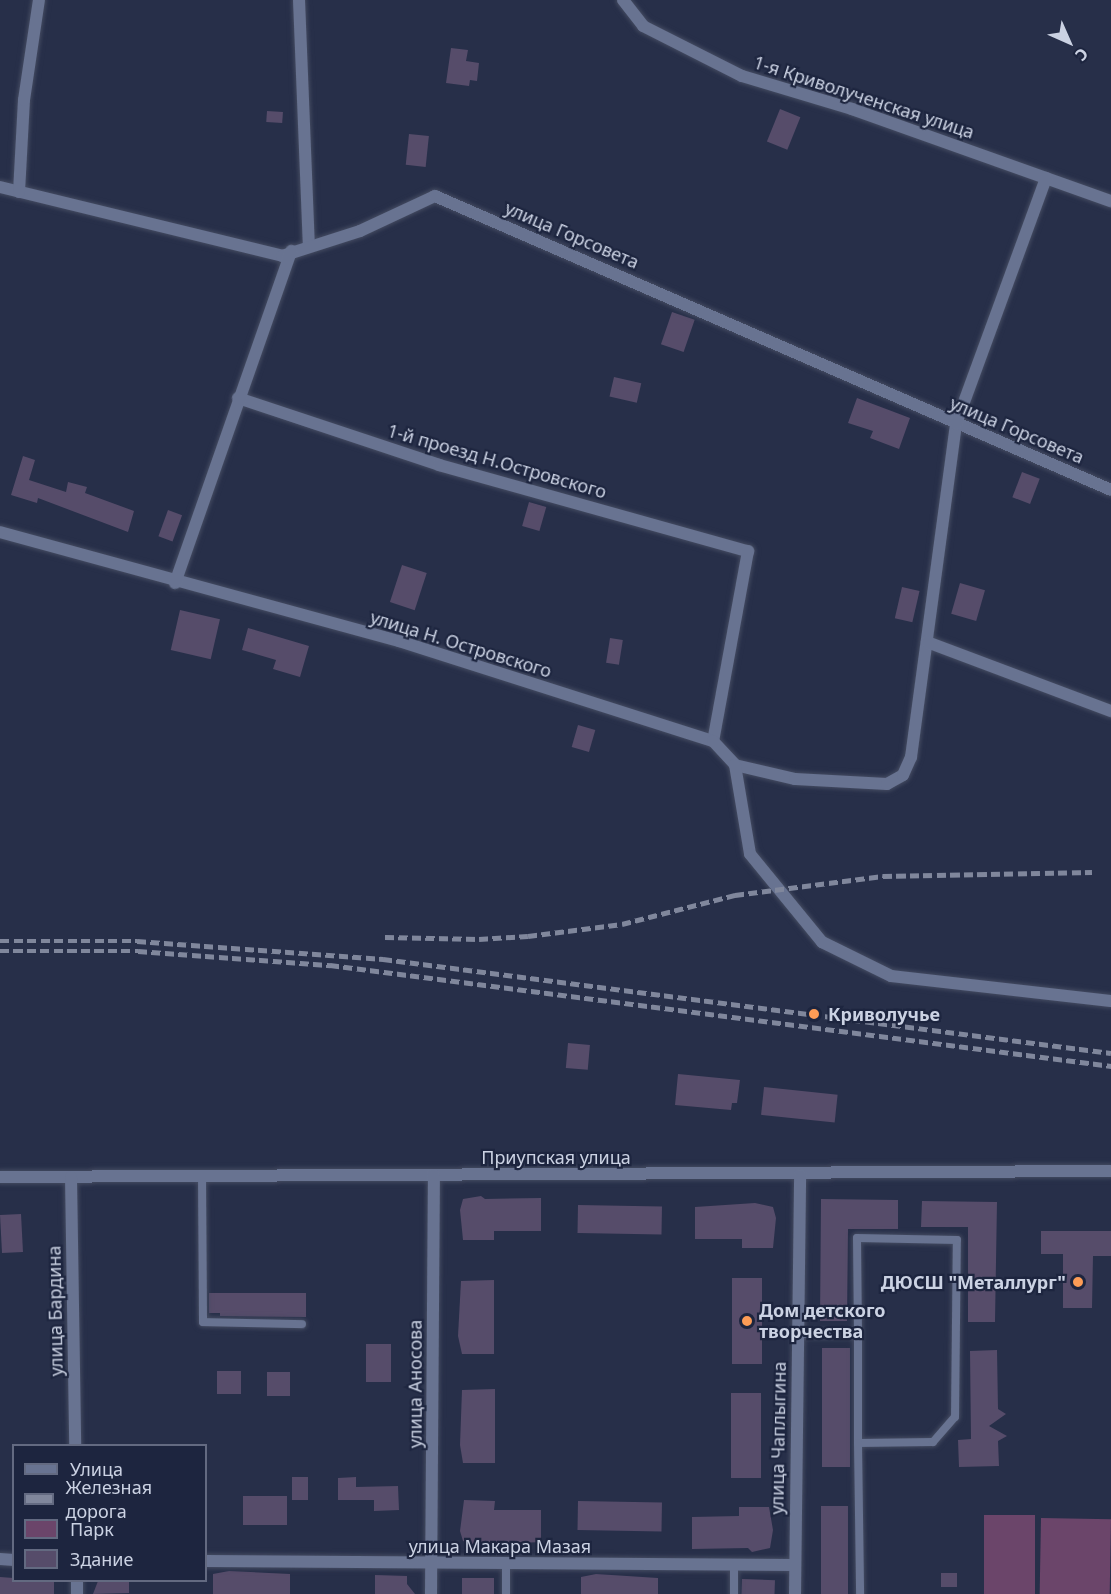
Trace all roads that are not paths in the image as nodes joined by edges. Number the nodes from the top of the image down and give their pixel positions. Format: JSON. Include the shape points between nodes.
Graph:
{"nodes":[{"id":1,"x":39,"y":0,"type":"edge"},
{"id":2,"x":299,"y":0,"type":"edge"},
{"id":3,"x":622,"y":0,"type":"edge"},
{"id":4,"x":1046,"y":178,"type":"junction"},
{"id":5,"x":0,"y":187,"type":"edge"},
{"id":6,"x":19,"y":192,"type":"junction"},
{"id":7,"x":1111,"y":201,"type":"edge"},
{"id":8,"x":309,"y":244,"type":"junction"},
{"id":9,"x":291,"y":251,"type":"junction"},
{"id":10,"x":238,"y":398,"type":"junction"},
{"id":11,"x":956,"y":424,"type":"junction"},
{"id":12,"x":1111,"y":490,"type":"edge"},
{"id":13,"x":0,"y":532,"type":"edge"},
{"id":14,"x":175,"y":583,"type":"junction"},
{"id":15,"x":927,"y":642,"type":"junction"},
{"id":16,"x":1111,"y":711,"type":"edge"},
{"id":17,"x":713,"y":741,"type":"junction"},
{"id":18,"x":735,"y":765,"type":"junction"},
{"id":19,"x":1111,"y":1001,"type":"edge"},
{"id":20,"x":1111,"y":1171,"type":"edge"},
{"id":21,"x":434,"y":1175,"type":"junction"},
{"id":22,"x":800,"y":1175,"type":"junction"},
{"id":23,"x":201,"y":1176,"type":"junction"},
{"id":24,"x":0,"y":1177,"type":"edge"},
{"id":25,"x":71,"y":1177,"type":"junction"},
{"id":26,"x":302,"y":1324,"type":"dead end"},
{"id":27,"x":798,"y":1334,"type":"junction"},
{"id":28,"x":858,"y":1334,"type":"junction"},
{"id":29,"x":858,"y":1443,"type":"junction"},
{"id":30,"x":75,"y":1444,"type":"edge"},
{"id":31,"x":207,"y":1562,"type":"edge"},
{"id":32,"x":432,"y":1563,"type":"junction"},
{"id":33,"x":506,"y":1564,"type":"junction"},
{"id":34,"x":734,"y":1564,"type":"junction"},
{"id":35,"x":795,"y":1565,"type":"junction"},
{"id":36,"x":431,"y":1594,"type":"edge"},
{"id":37,"x":506,"y":1594,"type":"edge"},
{"id":38,"x":734,"y":1594,"type":"edge"},
{"id":39,"x":795,"y":1594,"type":"edge"},
{"id":40,"x":860,"y":1594,"type":"edge"}],
"edges":[{"from":1,"to":6,"type":"street","via":[[24,100]]},
{"from":2,"to":8,"type":"street"},
{"from":3,"to":4,"type":"street","name":"1-я Криволученская улица","via":[[643,26],[742,76],[852,109]]},
{"from":4,"to":7,"type":"street","name":"1-я Криволученская улица"},
{"from":4,"to":11,"type":"street"},
{"from":5,"to":6,"type":"street","name":"улица Горсовета"},
{"from":6,"to":9,"type":"street","name":"улица Горсовета","via":[[282,255]]},
{"from":8,"to":9,"type":"street","name":"улица Горсовета"},
{"from":8,"to":11,"type":"street","name":"улица Горсовета","via":[[360,231],[435,196]]},
{"from":9,"to":10,"type":"street"},
{"from":10,"to":14,"type":"street"},
{"from":10,"to":17,"type":"street","name":"1-й проезд Н.Островского","via":[[439,465],[748,551]]},
{"from":11,"to":12,"type":"street","name":"улица Горсовета"},
{"from":11,"to":15,"type":"street"},
{"from":13,"to":14,"type":"street","name":"улица Н. Островского"},
{"from":14,"to":17,"type":"street","name":"улица Н. Островского","via":[[399,642]]},
{"from":15,"to":16,"type":"street"},
{"from":15,"to":18,"type":"street","via":[[911,757],[903,775],[887,784],[795,779]]},
{"from":17,"to":18,"type":"street","name":"улица Н. Островского"},
{"from":18,"to":19,"type":"street","via":[[750,854],[822,942],[891,976]]},
{"from":20,"to":22,"type":"street","name":"Приупская улица"},
{"from":21,"to":22,"type":"street","name":"Приупская улица"},
{"from":21,"to":23,"type":"street","name":"Приупская улица"},
{"from":21,"to":32,"type":"street","name":"улица Аносова"},
{"from":22,"to":27,"type":"street","name":"улица Чаплыгина"},
{"from":23,"to":25,"type":"street","name":"Приупская улица"},
{"from":23,"to":26,"type":"lane","via":[[202,1322]]},
{"from":24,"to":25,"type":"street","name":"Приупская улица"},
{"from":25,"to":30,"type":"street","name":"улица Бардина"},
{"from":27,"to":28,"type":"lane"},
{"from":27,"to":35,"type":"street","name":"улица Чаплыгина"},
{"from":28,"to":29,"type":"lane"},
{"from":28,"to":29,"type":"lane","via":[[856,1238],[957,1240],[955,1417],[933,1442]]},
{"from":29,"to":40,"type":"lane"},
{"from":31,"to":32,"type":"street","name":"улица Макара Мазая"},
{"from":32,"to":33,"type":"street","name":"улица Макара Мазая"},
{"from":32,"to":36,"type":"street","name":"улица Аносова"},
{"from":33,"to":34,"type":"street","name":"улица Макара Мазая"},
{"from":33,"to":37,"type":"lane"},
{"from":34,"to":35,"type":"street","name":"улица Макара Мазая"},
{"from":34,"to":38,"type":"lane"},
{"from":35,"to":39,"type":"street","name":"улица Чаплыгина"}]}
